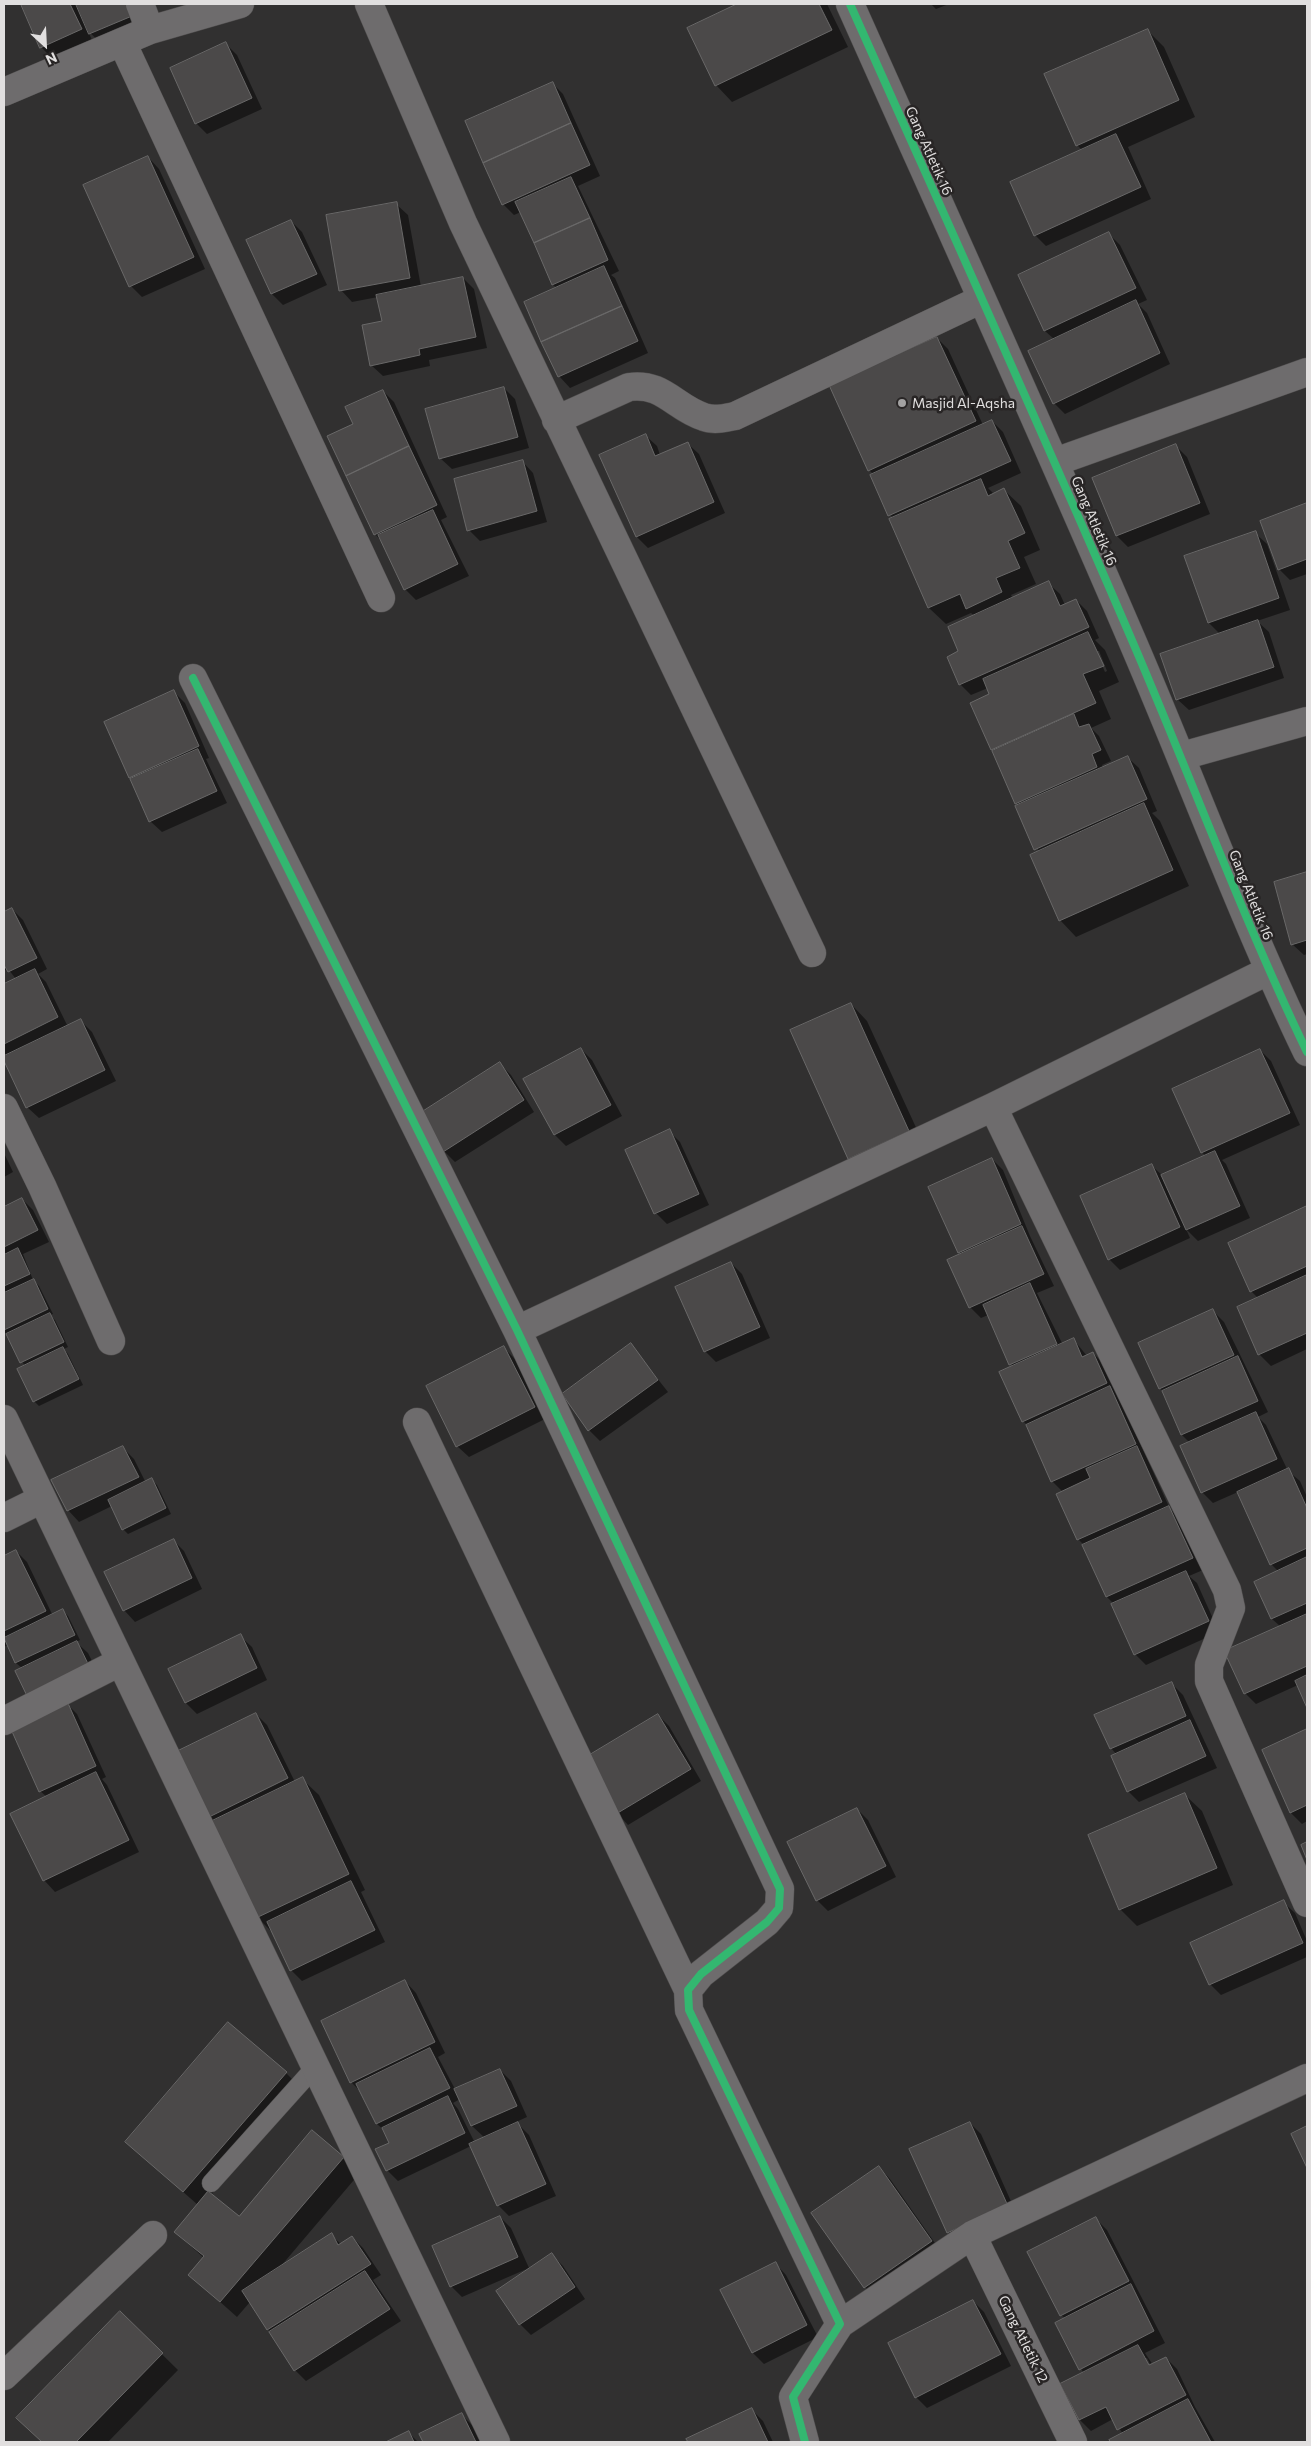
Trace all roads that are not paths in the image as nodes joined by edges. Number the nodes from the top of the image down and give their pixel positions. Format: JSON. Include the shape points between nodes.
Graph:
{"nodes":[{"id":1,"x":140,"y":4,"type":"edge"},
{"id":2,"x":240,"y":4,"type":"edge"},
{"id":3,"x":368,"y":4,"type":"edge"},
{"id":4,"x":850,"y":4,"type":"edge"},
{"id":5,"x":150,"y":30,"type":"junction"},
{"id":6,"x":122,"y":42,"type":"junction"},
{"id":7,"x":4,"y":92,"type":"edge"},
{"id":8,"x":982,"y":299,"type":"junction"},
{"id":9,"x":1307,"y":372,"type":"edge"},
{"id":10,"x":556,"y":420,"type":"junction"},
{"id":11,"x":1055,"y":462,"type":"junction"},
{"id":12,"x":381,"y":598,"type":"dead end"},
{"id":13,"x":194,"y":678,"type":"dead end"},
{"id":14,"x":1307,"y":721,"type":"edge"},
{"id":15,"x":1182,"y":756,"type":"junction"},
{"id":16,"x":812,"y":953,"type":"dead end"},
{"id":17,"x":1268,"y":971,"type":"junction"},
{"id":18,"x":1307,"y":1052,"type":"edge"},
{"id":19,"x":992,"y":1107,"type":"junction"},
{"id":20,"x":4,"y":1108,"type":"edge"},
{"id":21,"x":517,"y":1330,"type":"junction"},
{"id":22,"x":111,"y":1340,"type":"dead end"},
{"id":23,"x":4,"y":1419,"type":"edge"},
{"id":24,"x":417,"y":1422,"type":"dead end"},
{"id":25,"x":42,"y":1499,"type":"junction"},
{"id":26,"x":4,"y":1518,"type":"edge"},
{"id":27,"x":120,"y":1662,"type":"junction"},
{"id":28,"x":4,"y":1721,"type":"edge"},
{"id":29,"x":1307,"y":1903,"type":"edge"},
{"id":30,"x":688,"y":1990,"type":"junction"},
{"id":31,"x":315,"y":2066,"type":"junction"},
{"id":32,"x":1307,"y":2078,"type":"edge"},
{"id":33,"x":211,"y":2183,"type":"dead end"},
{"id":34,"x":153,"y":2235,"type":"dead end"},
{"id":35,"x":972,"y":2235,"type":"junction"},
{"id":36,"x":840,"y":2324,"type":"junction"},
{"id":37,"x":4,"y":2376,"type":"edge"},
{"id":38,"x":496,"y":2442,"type":"edge"},
{"id":39,"x":805,"y":2442,"type":"edge"},
{"id":40,"x":1073,"y":2442,"type":"edge"}],
"edges":[{"from":1,"to":5,"type":"street"},
{"from":2,"to":5,"type":"street"},
{"from":3,"to":10,"type":"street","via":[[463,223]]},
{"from":4,"to":8,"type":"street","name":"Gang Atletik 16"},
{"from":5,"to":6,"type":"street"},
{"from":6,"to":7,"type":"street"},
{"from":6,"to":12,"type":"street"},
{"from":8,"to":10,"type":"street","via":[[735,416],[704,418],[653,388],[641,386],[630,387]]},
{"from":8,"to":11,"type":"street","name":"Gang Atletik 16"},
{"from":9,"to":11,"type":"street"},
{"from":10,"to":16,"type":"street"},
{"from":11,"to":15,"type":"street","name":"Gang Atletik 16"},
{"from":13,"to":21,"type":"street"},
{"from":14,"to":15,"type":"street"},
{"from":15,"to":17,"type":"street","name":"Gang Atletik 16"},
{"from":17,"to":18,"type":"street","name":"Gang Atletik 16"},
{"from":17,"to":19,"type":"street"},
{"from":19,"to":21,"type":"street"},
{"from":19,"to":29,"type":"street","via":[[1227,1590],[1231,1608],[1214,1646],[1209,1681]]},
{"from":20,"to":22,"type":"street"},
{"from":21,"to":30,"type":"street","via":[[780,1889],[779,1908],[767,1922],[701,1974]]},
{"from":23,"to":25,"type":"street"},
{"from":24,"to":30,"type":"street"},
{"from":25,"to":26,"type":"street"},
{"from":25,"to":27,"type":"street"},
{"from":27,"to":28,"type":"street"},
{"from":27,"to":31,"type":"street"},
{"from":30,"to":36,"type":"street","via":[[689,2010]]},
{"from":31,"to":33,"type":"lane"},
{"from":31,"to":38,"type":"street"},
{"from":32,"to":35,"type":"street"},
{"from":34,"to":37,"type":"street"},
{"from":35,"to":36,"type":"street"},
{"from":35,"to":40,"type":"street","name":"Gang Atletik 12"},
{"from":36,"to":39,"type":"street","via":[[793,2397]]}]}
